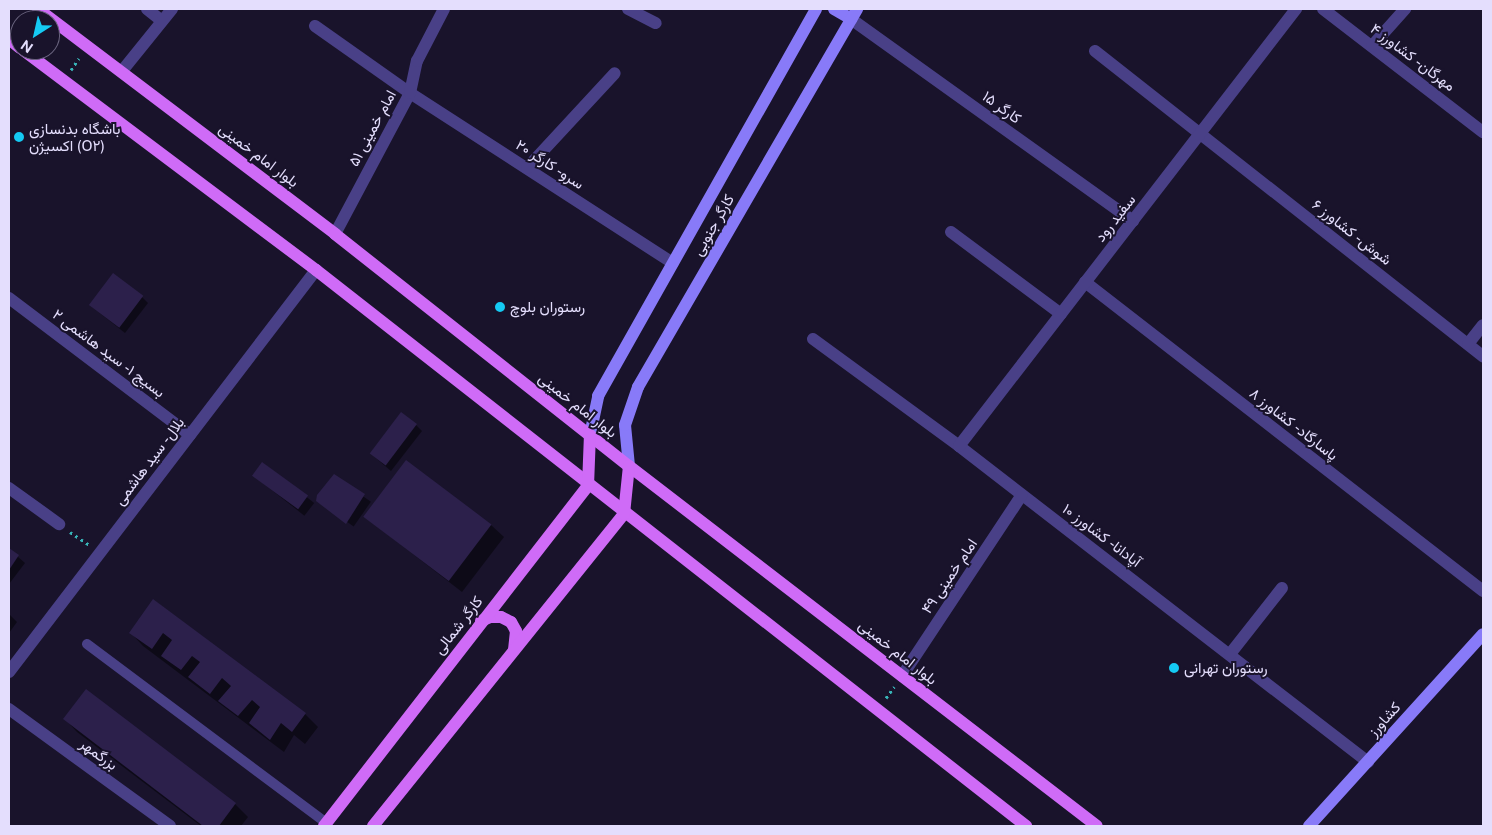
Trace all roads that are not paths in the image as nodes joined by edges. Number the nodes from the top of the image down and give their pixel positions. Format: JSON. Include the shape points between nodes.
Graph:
{"nodes":[{"id":1,"x":38,"y":9,"type":"edge"},
{"id":2,"x":147,"y":9,"type":"edge"},
{"id":3,"x":172,"y":9,"type":"edge"},
{"id":4,"x":444,"y":9,"type":"edge"},
{"id":5,"x":628,"y":9,"type":"edge"},
{"id":6,"x":816,"y":9,"type":"edge"},
{"id":7,"x":834,"y":9,"type":"edge"},
{"id":8,"x":1296,"y":9,"type":"edge"},
{"id":9,"x":1323,"y":9,"type":"edge"},
{"id":10,"x":1405,"y":9,"type":"edge"},
{"id":11,"x":854,"y":14,"type":"edge"},
{"id":12,"x":162,"y":21,"type":"junction"},
{"id":13,"x":656,"y":22,"type":"dead end"},
{"id":14,"x":315,"y":26,"type":"dead end"},
{"id":15,"x":1372,"y":46,"type":"junction"},
{"id":16,"x":1095,"y":52,"type":"dead end"},
{"id":17,"x":37,"y":60,"type":"edge"},
{"id":18,"x":122,"y":71,"type":"junction"},
{"id":19,"x":615,"y":73,"type":"dead end"},
{"id":20,"x":410,"y":93,"type":"junction"},
{"id":21,"x":1483,"y":132,"type":"edge"},
{"id":22,"x":1200,"y":133,"type":"junction"},
{"id":23,"x":526,"y":168,"type":"junction"},
{"id":24,"x":1133,"y":221,"type":"junction"},
{"id":25,"x":951,"y":232,"type":"dead end"},
{"id":26,"x":335,"y":234,"type":"junction"},
{"id":27,"x":673,"y":263,"type":"junction"},
{"id":28,"x":316,"y":270,"type":"junction"},
{"id":29,"x":1085,"y":282,"type":"junction"},
{"id":30,"x":9,"y":298,"type":"edge"},
{"id":31,"x":1061,"y":314,"type":"junction"},
{"id":32,"x":1483,"y":325,"type":"edge"},
{"id":33,"x":814,"y":339,"type":"dead end"},
{"id":34,"x":1468,"y":344,"type":"junction"},
{"id":35,"x":1483,"y":356,"type":"edge"},
{"id":36,"x":190,"y":435,"type":"junction"},
{"id":37,"x":590,"y":435,"type":"junction"},
{"id":38,"x":959,"y":446,"type":"junction"},
{"id":39,"x":629,"y":466,"type":"junction"},
{"id":40,"x":588,"y":486,"type":"junction"},
{"id":41,"x":9,"y":488,"type":"edge"},
{"id":42,"x":1022,"y":495,"type":"junction"},
{"id":43,"x":624,"y":514,"type":"junction"},
{"id":44,"x":59,"y":524,"type":"road end"},
{"id":45,"x":1282,"y":588,"type":"dead end"},
{"id":46,"x":1483,"y":591,"type":"edge"},
{"id":47,"x":480,"y":622,"type":"junction"},
{"id":48,"x":1483,"y":634,"type":"edge"},
{"id":49,"x":87,"y":644,"type":"dead end"},
{"id":50,"x":513,"y":652,"type":"junction"},
{"id":51,"x":1230,"y":654,"type":"junction"},
{"id":52,"x":9,"y":672,"type":"edge"},
{"id":53,"x":902,"y":676,"type":"junction"},
{"id":54,"x":9,"y":709,"type":"edge"},
{"id":55,"x":1368,"y":762,"type":"junction"},
{"id":56,"x":325,"y":825,"type":"edge"},
{"id":57,"x":170,"y":826,"type":"edge"},
{"id":58,"x":373,"y":826,"type":"edge"},
{"id":59,"x":1026,"y":826,"type":"edge"},
{"id":60,"x":1097,"y":826,"type":"edge"},
{"id":61,"x":1309,"y":826,"type":"edge"}],
"edges":[{"from":1,"to":18,"type":"main road","name":"بلوار امام خمینی"},
{"from":2,"to":12,"type":"street"},
{"from":3,"to":12,"type":"street"},
{"from":4,"to":20,"type":"street","name":"امام خمینی ۵۱","via":[[417,61]]},
{"from":5,"to":13,"type":"street"},
{"from":6,"to":27,"type":"main road","name":"کارگر جنوبی"},
{"from":7,"to":11,"type":"main road"},
{"from":8,"to":22,"type":"street","name":"سفید رود"},
{"from":9,"to":15,"type":"street","name":"مهرگان - کشاورز ۴"},
{"from":10,"to":15,"type":"street"},
{"from":11,"to":24,"type":"street","name":"کارگر ۱۵"},
{"from":11,"to":39,"type":"main road","name":"کارگر جنوبی","via":[[638,387],[625,425]]},
{"from":12,"to":18,"type":"street"},
{"from":14,"to":20,"type":"street","name":"سرو - کارگر ۲۰"},
{"from":15,"to":21,"type":"street","name":"مهرگان - کشاورز ۴"},
{"from":16,"to":22,"type":"street","name":"شوش - کشاورز ۶"},
{"from":17,"to":28,"type":"main road"},
{"from":18,"to":26,"type":"main road","name":"بلوار امام خمینی"},
{"from":19,"to":23,"type":"street"},
{"from":20,"to":23,"type":"street","name":"سرو - کارگر ۲۰"},
{"from":20,"to":26,"type":"street","name":"امام خمینی ۵۱"},
{"from":22,"to":24,"type":"street","name":"سفید رود"},
{"from":22,"to":34,"type":"street","name":"شوش - کشاورز ۶"},
{"from":23,"to":27,"type":"street","name":"سرو - کارگر ۲۰"},
{"from":24,"to":29,"type":"street","name":"سفید رود"},
{"from":25,"to":31,"type":"street"},
{"from":26,"to":37,"type":"main road","name":"بلوار امام خمینی"},
{"from":27,"to":37,"type":"main road","name":"کارگر جنوبی","via":[[598,396]]},
{"from":28,"to":36,"type":"street","name":"بلال - سید هاشمی"},
{"from":28,"to":40,"type":"main road"},
{"from":29,"to":31,"type":"street","name":"سفید رود"},
{"from":29,"to":46,"type":"street","name":"پاسارگاد - کشاورز ۸"},
{"from":30,"to":36,"type":"street","name":"بسیج ۱ - سید هاشمی ۲"},
{"from":31,"to":38,"type":"street","name":"سفید رود"},
{"from":32,"to":34,"type":"street"},
{"from":33,"to":38,"type":"street","name":"آپادانا - کشاورز ۱۰"},
{"from":34,"to":35,"type":"street","name":"شوش - کشاورز ۶"},
{"from":36,"to":52,"type":"street","name":"بلال - سید هاشمی"},
{"from":37,"to":39,"type":"main road","name":"بلوار امام خمینی"},
{"from":37,"to":40,"type":"main road"},
{"from":38,"to":42,"type":"street","name":"آپادانا - کشاورز ۱۰"},
{"from":39,"to":43,"type":"main road"},
{"from":39,"to":53,"type":"main road","name":"بلوار امام خمینی"},
{"from":40,"to":43,"type":"main road"},
{"from":40,"to":47,"type":"main road","name":"کارگر شمالی"},
{"from":41,"to":44,"type":"street"},
{"from":42,"to":51,"type":"street","name":"آپادانا - کشاورز ۱۰"},
{"from":42,"to":53,"type":"street","name":"امام خمینی ۴۹"},
{"from":43,"to":50,"type":"main road"},
{"from":43,"to":59,"type":"main road"},
{"from":45,"to":51,"type":"street"},
{"from":47,"to":50,"type":"main road","via":[[490,617],[501,617],[510,622],[516,631],[517,642]]},
{"from":47,"to":56,"type":"main road","name":"کارگر شمالی"},
{"from":48,"to":55,"type":"main road","name":"کشاورز"},
{"from":49,"to":56,"type":"lane"},
{"from":50,"to":58,"type":"main road"},
{"from":51,"to":55,"type":"street","name":"آپادانا - کشاورز ۱۰"},
{"from":53,"to":60,"type":"main road","name":"بلوار امام خمینی"},
{"from":54,"to":57,"type":"street","name":"بزرگمهر"},
{"from":55,"to":61,"type":"main road","name":"کشاورز"}]}
